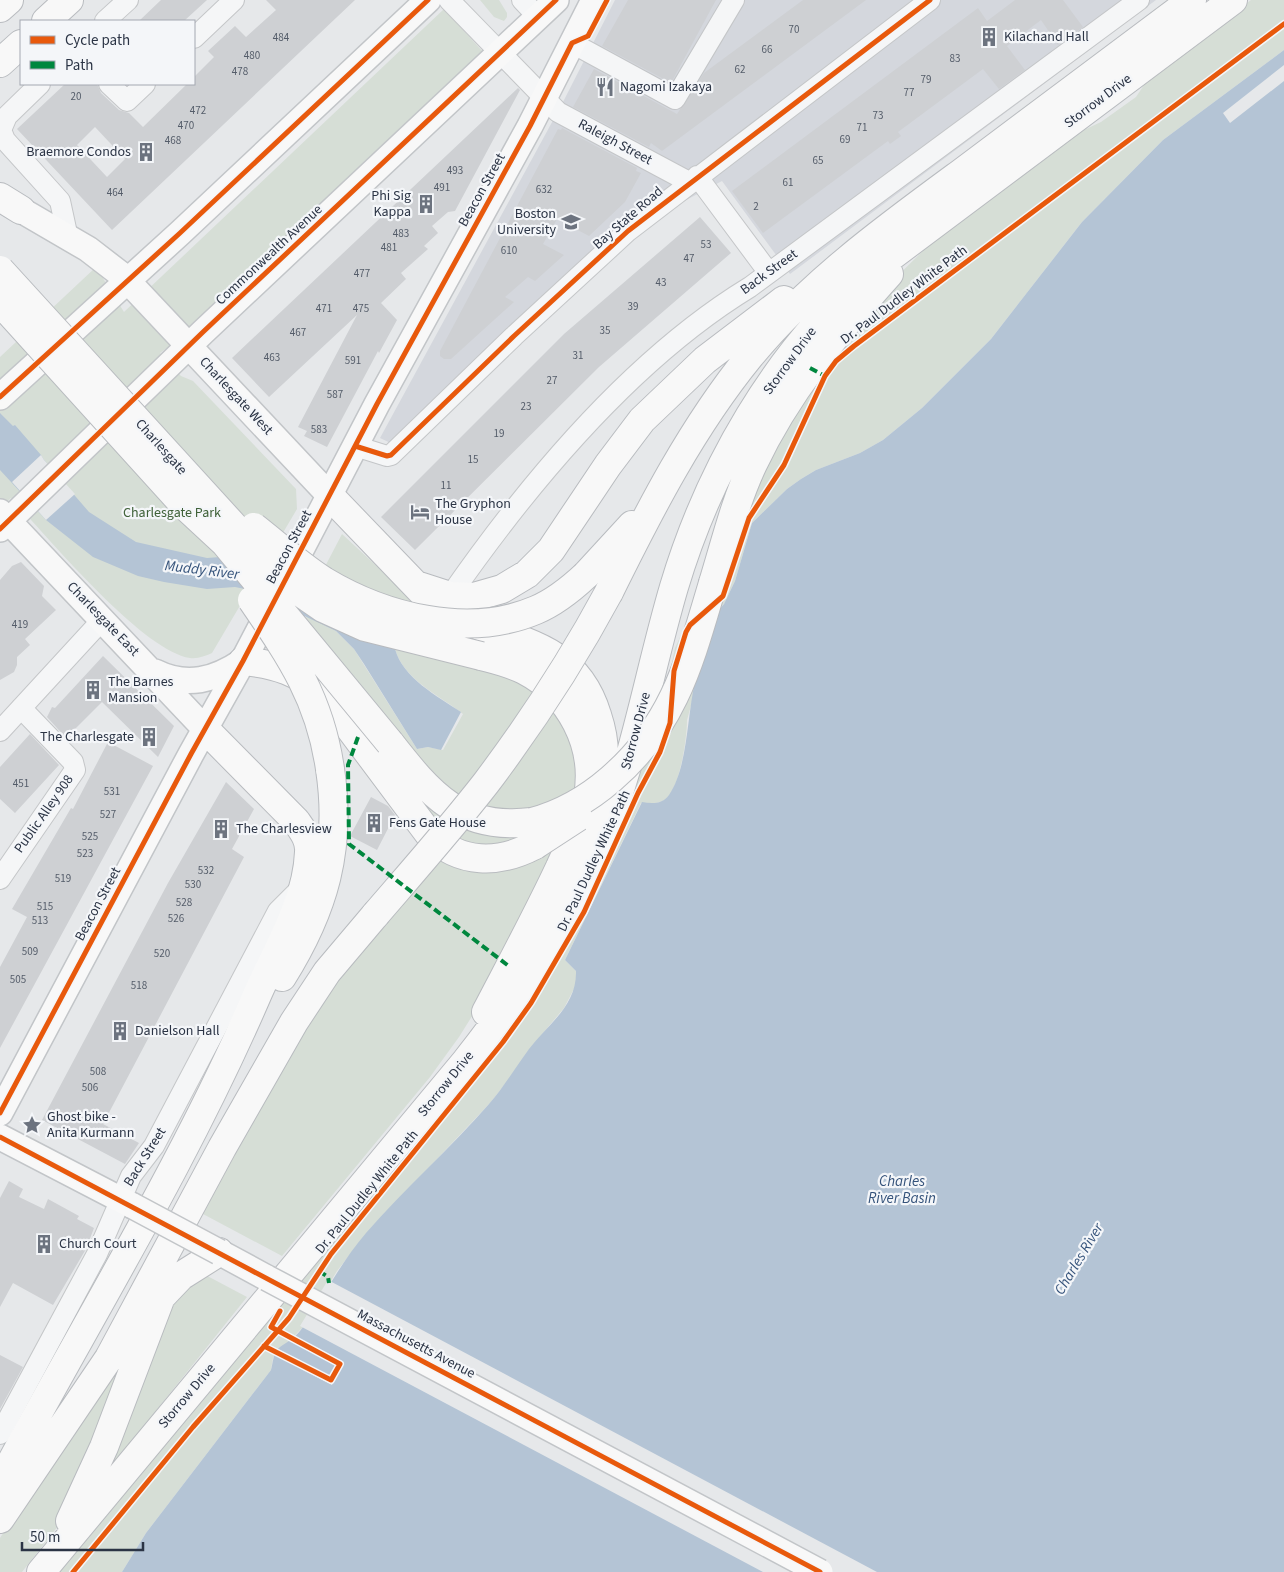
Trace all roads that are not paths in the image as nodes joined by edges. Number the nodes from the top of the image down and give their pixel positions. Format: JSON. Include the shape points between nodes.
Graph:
{"nodes":[{"id":1,"x":8,"y":0,"type":"edge"},
{"id":2,"x":69,"y":0,"type":"edge"},
{"id":3,"x":128,"y":0,"type":"edge"},
{"id":4,"x":234,"y":0,"type":"edge"},
{"id":5,"x":428,"y":0,"type":"edge"},
{"id":6,"x":449,"y":0,"type":"edge"},
{"id":7,"x":556,"y":0,"type":"edge"},
{"id":8,"x":594,"y":0,"type":"edge"},
{"id":9,"x":734,"y":0,"type":"edge"},
{"id":10,"x":930,"y":0,"type":"edge"},
{"id":11,"x":1139,"y":0,"type":"edge"},
{"id":12,"x":1192,"y":0,"type":"edge"},
{"id":13,"x":1234,"y":0,"type":"edge"},
{"id":14,"x":0,"y":8,"type":"edge"},
{"id":15,"x":530,"y":9,"type":"edge"},
{"id":16,"x":47,"y":20,"type":"edge"},
{"id":17,"x":106,"y":20,"type":"edge"},
{"id":18,"x":195,"y":37,"type":"edge"},
{"id":19,"x":572,"y":43,"type":"junction"},
{"id":20,"x":20,"y":45,"type":"edge"},
{"id":21,"x":501,"y":53,"type":"junction"},
{"id":22,"x":0,"y":63,"type":"edge"},
{"id":23,"x":39,"y":85,"type":"edge"},
{"id":24,"x":110,"y":85,"type":"edge"},
{"id":25,"x":144,"y":85,"type":"edge"},
{"id":26,"x":544,"y":98,"type":"junction"},
{"id":27,"x":693,"y":179,"type":"junction"},
{"id":28,"x":10,"y":203,"type":"edge"},
{"id":29,"x":937,"y":221,"type":"junction"},
{"id":30,"x":68,"y":238,"type":"junction"},
{"id":31,"x":838,"y":267,"type":"junction"},
{"id":32,"x":0,"y":270,"type":"edge"},
{"id":33,"x":769,"y":273,"type":"junction"},
{"id":34,"x":127,"y":279,"type":"junction"},
{"id":35,"x":0,"y":302,"type":"edge"},
{"id":36,"x":188,"y":346,"type":"junction"},
{"id":37,"x":0,"y":397,"type":"edge"},
{"id":38,"x":355,"y":446,"type":"junction"},
{"id":39,"x":329,"y":495,"type":"junction"},
{"id":40,"x":192,"y":498,"type":"junction"},
{"id":41,"x":655,"y":502,"type":"junction"},
{"id":42,"x":8,"y":517,"type":"edge"},
{"id":43,"x":416,"y":585,"type":"junction"},
{"id":44,"x":450,"y":596,"type":"junction"},
{"id":45,"x":103,"y":619,"type":"junction"},
{"id":46,"x":243,"y":661,"type":"junction"},
{"id":47,"x":153,"y":671,"type":"junction"},
{"id":48,"x":21,"y":708,"type":"junction"},
{"id":49,"x":205,"y":729,"type":"junction"},
{"id":50,"x":0,"y":730,"type":"edge"},
{"id":51,"x":585,"y":807,"type":"junction"},
{"id":52,"x":534,"y":834,"type":"junction"},
{"id":53,"x":0,"y":878,"type":"edge"},
{"id":54,"x":302,"y":887,"type":"junction"},
{"id":55,"x":238,"y":1042,"type":"junction"},
{"id":56,"x":450,"y":1080,"type":"junction"},
{"id":57,"x":0,"y":1113,"type":"edge"},
{"id":58,"x":0,"y":1137,"type":"edge"},
{"id":59,"x":126,"y":1203,"type":"junction"},
{"id":60,"x":219,"y":1252,"type":"junction"},
{"id":61,"x":0,"y":1434,"type":"edge"},
{"id":62,"x":0,"y":1483,"type":"edge"},
{"id":63,"x":0,"y":1520,"type":"edge"},
{"id":64,"x":46,"y":1566,"type":"edge"},
{"id":65,"x":820,"y":1572,"type":"edge"}],
"edges":[{"from":1,"to":14,"type":"highway"},
{"from":2,"to":16,"type":"highway"},
{"from":3,"to":17,"type":"street"},
{"from":4,"to":18,"type":"street"},
{"from":5,"to":34,"type":"main road","via":[[180,234]]},
{"from":6,"to":21,"type":"street","name":"Raleigh Street"},
{"from":7,"to":15,"type":"main road","name":"Commonwealth Avenue"},
{"from":8,"to":19,"type":"main road","name":"Beacon Street"},
{"from":9,"to":19,"type":"street","via":[[675,100]]},
{"from":10,"to":27,"type":"street","name":"Bay State Road"},
{"from":11,"to":33,"type":"street","name":"Back Street"},
{"from":12,"to":31,"type":"highway","name":"Storrow Drive"},
{"from":13,"to":29,"type":"highway","name":"Storrow Drive"},
{"from":15,"to":21,"type":"main road","name":"Commonwealth Avenue"},
{"from":19,"to":26,"type":"main road","name":"Beacon Street"},
{"from":20,"to":22,"type":"highway"},
{"from":21,"to":26,"type":"street","name":"Raleigh Street"},
{"from":21,"to":36,"type":"main road","name":"Commonwealth Avenue"},
{"from":23,"to":30,"type":"street","via":[[7,116],[1,130],[5,140],[60,201]]},
{"from":24,"to":25,"type":"street","via":[[126,101]]},
{"from":26,"to":27,"type":"street","name":"Raleigh Street","via":[[558,112]]},
{"from":26,"to":38,"type":"main road","name":"Beacon Street"},
{"from":27,"to":33,"type":"street","name":"Raleigh Street"},
{"from":27,"to":38,"type":"street","name":"Bay State Road","via":[[628,231],[391,455]]},
{"from":28,"to":30,"type":"main road","name":"Charlesgate West"},
{"from":29,"to":52,"type":"highway","bridge":true,"via":[[822,352],[780,413],[742,489],[680,686],[658,727],[623,768]]},
{"from":29,"to":56,"type":"highway","name":"Storrow Drive","via":[[870,273],[825,314],[778,373],[734,445],[689,542],[633,748],[597,851],[563,921],[535,966],[498,1020]]},
{"from":30,"to":34,"type":"main road","name":"Charlesgate West"},
{"from":31,"to":41,"type":"highway","name":"Storrow Drive","via":[[750,356],[704,419]]},
{"from":31,"to":44,"type":"highway","via":[[781,302],[666,395],[617,452],[535,568],[493,592],[474,597]]},
{"from":32,"to":40,"type":"highway","name":"Charlesgate","bridge":true},
{"from":33,"to":44,"type":"street","name":"Back Street","via":[[699,322],[615,397],[507,519]]},
{"from":34,"to":36,"type":"main road","name":"Charlesgate West"},
{"from":34,"to":37,"type":"main road"},
{"from":35,"to":40,"type":"highway","name":"Charlesgate","bridge":true},
{"from":36,"to":39,"type":"main road","name":"Charlesgate West"},
{"from":36,"to":42,"type":"main road","name":"Commonwealth Avenue"},
{"from":38,"to":39,"type":"main road","name":"Beacon Street"},
{"from":39,"to":43,"type":"highway"},
{"from":39,"to":46,"type":"main road","name":"Beacon Street","bridge":true},
{"from":40,"to":41,"type":"highway","bridge":true,"via":[[251,524],[320,578],[371,604],[407,616],[449,622],[516,617],[554,600],[586,575]]},
{"from":40,"to":51,"type":"highway","bridge":true,"via":[[316,603],[375,631],[512,664],[549,687],[570,711],[589,759],[590,782]]},
{"from":40,"to":52,"type":"highway","bridge":true,"via":[[224,543],[426,788],[475,819]]},
{"from":40,"to":55,"type":"highway","bridge":true,"via":[[304,681],[320,722],[330,769],[332,846],[319,907],[298,952]]},
{"from":41,"to":63,"type":"highway","name":"Storrow Drive","bridge":true,"via":[[609,592],[523,732],[456,820],[327,972],[294,1022],[109,1358]]},
{"from":42,"to":45,"type":"main road","name":"Charlesgate East"},
{"from":43,"to":44,"type":"highway"},
{"from":43,"to":51,"type":"highway","via":[[450,614],[546,649],[579,678],[596,711],[604,748],[599,782]]},
{"from":45,"to":47,"type":"main road","name":"Charlesgate East"},
{"from":45,"to":48,"type":"street"},
{"from":46,"to":47,"type":"main road","via":[[207,680],[185,682]]},
{"from":46,"to":49,"type":"main road","name":"Beacon Street"},
{"from":46,"to":52,"type":"highway","via":[[277,665],[311,682],[325,695],[429,834],[442,845],[460,855],[482,859],[508,857]]},
{"from":47,"to":49,"type":"main road","name":"Charlesgate East"},
{"from":48,"to":50,"type":"street"},
{"from":48,"to":53,"type":"street","name":"Public Alley 908","via":[[73,762],[75,770]]},
{"from":49,"to":54,"type":"highway","via":[[304,833],[309,853]]},
{"from":49,"to":57,"type":"main road","name":"Beacon Street"},
{"from":51,"to":56,"type":"highway","via":[[535,920]]},
{"from":54,"to":55,"type":"highway","via":[[293,917]]},
{"from":54,"to":59,"type":"street","name":"Back Street","via":[[278,911],[154,1146],[131,1176]]},
{"from":55,"to":62,"type":"highway","via":[[162,1190]]},
{"from":56,"to":64,"type":"highway","name":"Storrow Drive"},
{"from":58,"to":59,"type":"main road","name":"Massachusetts Avenue"},
{"from":59,"to":60,"type":"main road","name":"Massachusetts Avenue","bridge":true},
{"from":59,"to":61,"type":"street","name":"Back Street","via":[[112,1222]]},
{"from":60,"to":64,"type":"highway","via":[[164,1291],[94,1471]]},
{"from":60,"to":65,"type":"main road","name":"Massachusetts Avenue","bridge":true}]}
